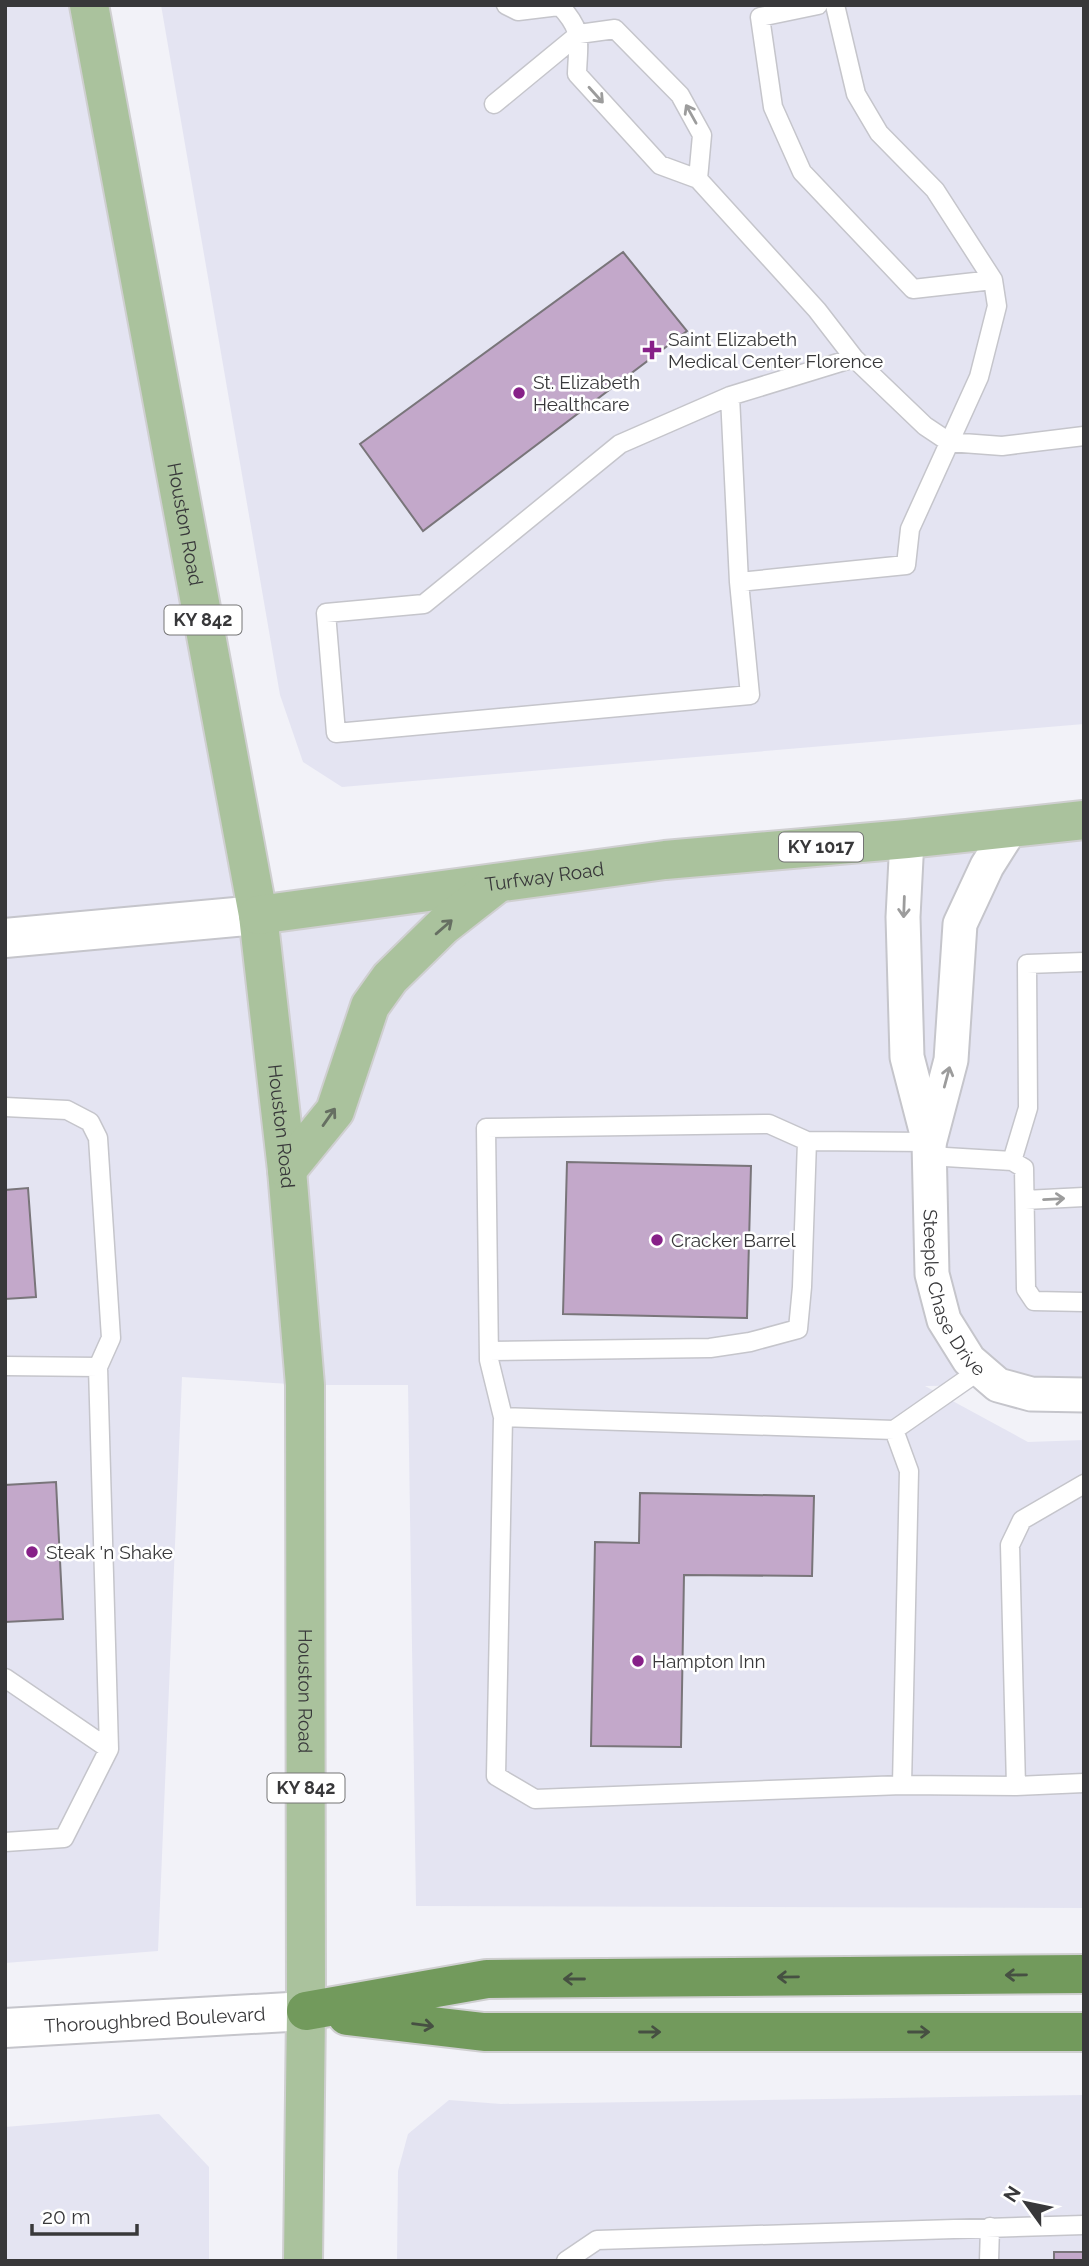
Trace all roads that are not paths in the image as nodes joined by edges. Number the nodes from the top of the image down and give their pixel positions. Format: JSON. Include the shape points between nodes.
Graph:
{"nodes":[{"id":1,"x":89,"y":5,"type":"edge"},
{"id":2,"x":506,"y":5,"type":"edge"},
{"id":3,"x":818,"y":5,"type":"edge"},
{"id":4,"x":835,"y":5,"type":"edge"},
{"id":5,"x":568,"y":8,"type":"edge"},
{"id":6,"x":579,"y":34,"type":"junction"},
{"id":7,"x":495,"y":104,"type":"dead end"},
{"id":8,"x":698,"y":179,"type":"junction"},
{"id":9,"x":993,"y":280,"type":"junction"},
{"id":10,"x":854,"y":358,"type":"junction"},
{"id":11,"x":730,"y":396,"type":"junction"},
{"id":12,"x":1084,"y":436,"type":"edge"},
{"id":13,"x":949,"y":442,"type":"junction"},
{"id":14,"x":739,"y":582,"type":"junction"},
{"id":15,"x":1084,"y":820,"type":"edge"},
{"id":16,"x":1011,"y":828,"type":"junction"},
{"id":17,"x":907,"y":839,"type":"junction"},
{"id":18,"x":499,"y":883,"type":"junction"},
{"id":19,"x":258,"y":915,"type":"junction"},
{"id":20,"x":5,"y":938,"type":"edge"},
{"id":21,"x":1084,"y":962,"type":"edge"},
{"id":22,"x":5,"y":1107,"type":"edge"},
{"id":23,"x":807,"y":1141,"type":"junction"},
{"id":24,"x":929,"y":1149,"type":"junction"},
{"id":25,"x":1012,"y":1161,"type":"junction"},
{"id":26,"x":287,"y":1171,"type":"junction"},
{"id":27,"x":1084,"y":1197,"type":"edge"},
{"id":28,"x":1025,"y":1200,"type":"junction"},
{"id":29,"x":1084,"y":1301,"type":"edge"},
{"id":30,"x":489,"y":1350,"type":"junction"},
{"id":31,"x":5,"y":1366,"type":"edge"},
{"id":32,"x":98,"y":1367,"type":"junction"},
{"id":33,"x":980,"y":1370,"type":"junction"},
{"id":34,"x":1084,"y":1395,"type":"edge"},
{"id":35,"x":503,"y":1417,"type":"junction"},
{"id":36,"x":894,"y":1430,"type":"junction"},
{"id":37,"x":1084,"y":1484,"type":"edge"},
{"id":38,"x":5,"y":1678,"type":"edge"},
{"id":39,"x":109,"y":1749,"type":"junction"},
{"id":40,"x":1084,"y":1783,"type":"edge"},
{"id":41,"x":902,"y":1785,"type":"junction"},
{"id":42,"x":1016,"y":1786,"type":"junction"},
{"id":43,"x":5,"y":1842,"type":"edge"},
{"id":44,"x":1084,"y":1974,"type":"edge"},
{"id":45,"x":306,"y":2011,"type":"junction"},
{"id":46,"x":5,"y":2028,"type":"edge"},
{"id":47,"x":1084,"y":2032,"type":"edge"},
{"id":48,"x":1084,"y":2225,"type":"edge"},
{"id":49,"x":989,"y":2227,"type":"junction"},
{"id":50,"x":303,"y":2261,"type":"edge"},
{"id":51,"x":566,"y":2261,"type":"edge"},
{"id":52,"x":989,"y":2261,"type":"edge"}],
"edges":[{"from":1,"to":19,"type":"main road","name":"Houston Road","number":"KY 842"},
{"from":2,"to":5,"type":"lane","via":[[518,11]]},
{"from":3,"to":9,"type":"lane","via":[[760,17],[773,107],[802,172],[913,289]]},
{"from":4,"to":9,"type":"lane","via":[[856,94],[879,134],[935,190]]},
{"from":5,"to":6,"type":"lane"},
{"from":6,"to":7,"type":"lane"},
{"from":6,"to":8,"type":"lane","one_way":true,"via":[[577,74],[660,165]]},
{"from":8,"to":6,"type":"lane","one_way":true,"via":[[702,135],[680,95],[615,29]]},
{"from":8,"to":10,"type":"lane","via":[[817,310]]},
{"from":9,"to":13,"type":"lane","via":[[997,306],[982,368]]},
{"from":10,"to":11,"type":"lane"},
{"from":10,"to":13,"type":"lane","via":[[925,426]]},
{"from":11,"to":14,"type":"lane"},
{"from":11,"to":14,"type":"lane","via":[[620,444],[424,604],[326,613],[337,733],[750,695]]},
{"from":12,"to":13,"type":"lane","via":[[1002,446]]},
{"from":13,"to":14,"type":"lane","via":[[910,529],[906,565]]},
{"from":15,"to":16,"type":"main road","name":"Turfway Road","number":"KY 1017"},
{"from":16,"to":17,"type":"main road","name":"Turfway Road","number":"KY 1017"},
{"from":24,"to":16,"type":"street","name":"Steeple Chase Drive","one_way":true,"via":[[951,1060],[960,924]]},
{"from":17,"to":18,"type":"main road","name":"Turfway Road","number":"KY 1017","via":[[666,860]]},
{"from":17,"to":24,"type":"street","name":"Steeple Chase Drive","one_way":true,"via":[[903,917],[907,1057]]},
{"from":18,"to":19,"type":"main road","name":"Turfway Road","number":"KY 1017"},
{"from":26,"to":18,"type":"main road","one_way":true,"via":[[335,1111],[370,1006],[390,978],[443,926]]},
{"from":19,"to":20,"type":"main road","name":"Turfway Road","number":"KY 1017"},
{"from":19,"to":26,"type":"main road","name":"Houston Road","number":"KY 842"},
{"from":21,"to":25,"type":"lane","via":[[1027,964],[1028,1108]]},
{"from":22,"to":32,"type":"lane","via":[[67,1110],[90,1122],[97,1138],[111,1338]]},
{"from":23,"to":24,"type":"lane"},
{"from":23,"to":30,"type":"lane","via":[[798,1329],[710,1348]]},
{"from":23,"to":30,"type":"lane","via":[[769,1124],[486,1128]]},
{"from":24,"to":25,"type":"lane"},
{"from":24,"to":33,"type":"street","name":"Steeple Chase Drive","via":[[932,1274],[944,1320],[968,1360]]},
{"from":25,"to":28,"type":"lane","via":[[1024,1168]]},
{"from":26,"to":45,"type":"main road","name":"Houston Road","number":"KY 842","via":[[305,1385]]},
{"from":28,"to":27,"type":"lane","one_way":true},
{"from":28,"to":29,"type":"lane","via":[[1026,1289],[1034,1301]]},
{"from":30,"to":35,"type":"lane"},
{"from":31,"to":32,"type":"lane"},
{"from":32,"to":39,"type":"lane"},
{"from":33,"to":34,"type":"street","name":"Steeple Chase Drive","via":[[998,1385],[1031,1394]]},
{"from":33,"to":36,"type":"lane"},
{"from":35,"to":36,"type":"lane"},
{"from":35,"to":41,"type":"lane","via":[[496,1776],[535,1799]]},
{"from":36,"to":41,"type":"lane","via":[[909,1471]]},
{"from":37,"to":42,"type":"lane","via":[[1022,1520],[1010,1545]]},
{"from":38,"to":39,"type":"lane"},
{"from":39,"to":43,"type":"lane","via":[[64,1838]]},
{"from":40,"to":42,"type":"lane"},
{"from":41,"to":42,"type":"lane"},
{"from":44,"to":45,"type":"highway","one_way":true,"via":[[487,1979]]},
{"from":45,"to":46,"type":"main road","name":"Thoroughbred Boulevard"},
{"from":45,"to":47,"type":"highway","one_way":true,"via":[[484,2032]]},
{"from":45,"to":50,"type":"main road","name":"Houston Road","number":"KY 842"},
{"from":48,"to":49,"type":"lane"},
{"from":49,"to":51,"type":"lane","via":[[597,2240]]},
{"from":49,"to":52,"type":"lane"}]}
